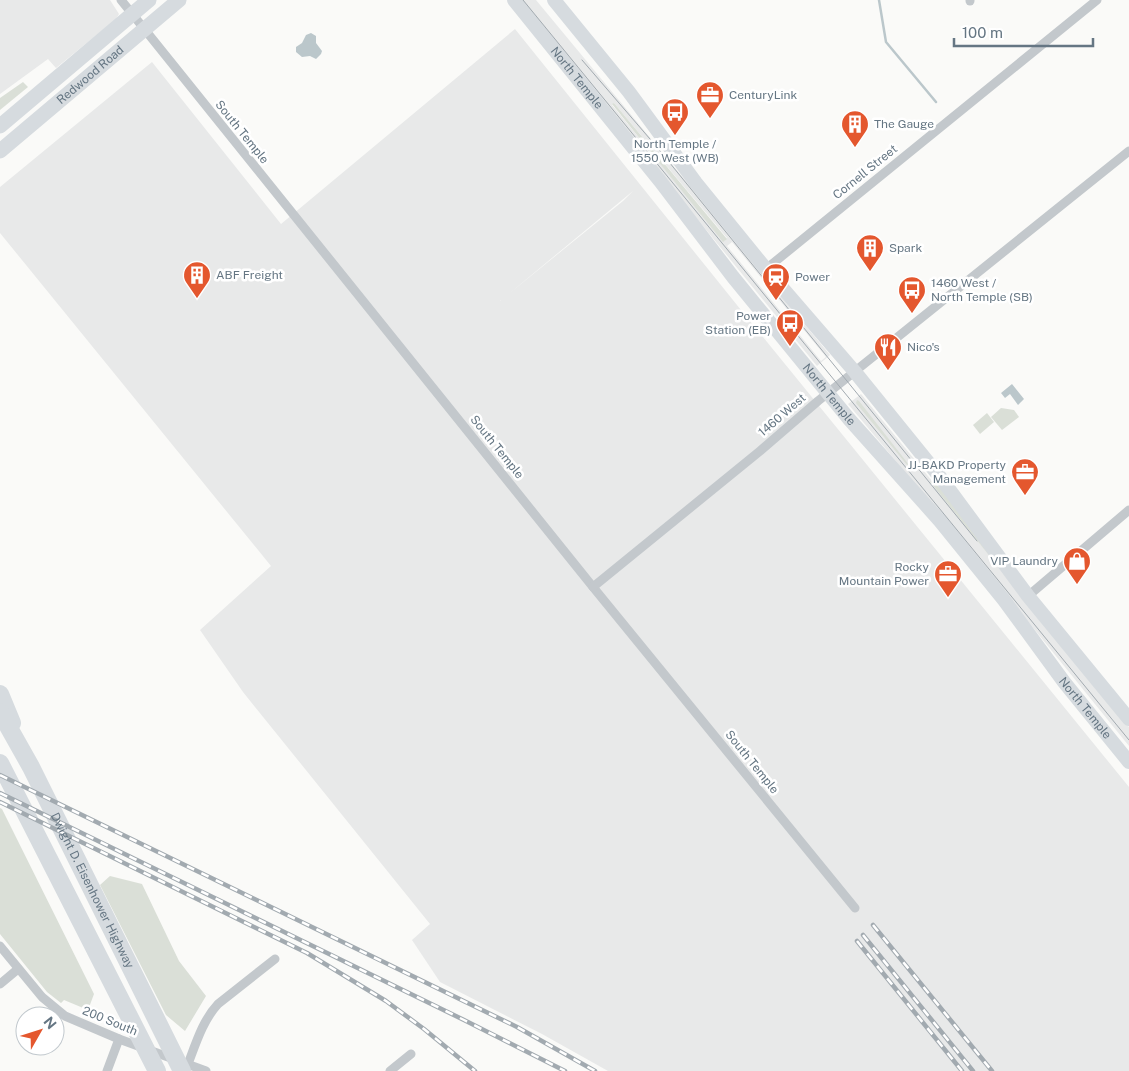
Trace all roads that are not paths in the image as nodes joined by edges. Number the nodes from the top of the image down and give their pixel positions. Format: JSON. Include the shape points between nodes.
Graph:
{"nodes":[{"id":1,"x":121,"y":0,"type":"edge"},
{"id":2,"x":149,"y":0,"type":"edge"},
{"id":3,"x":179,"y":0,"type":"edge"},
{"id":4,"x":514,"y":0,"type":"edge"},
{"id":5,"x":554,"y":0,"type":"edge"},
{"id":6,"x":1097,"y":0,"type":"edge"},
{"id":7,"x":132,"y":15,"type":"junction"},
{"id":8,"x":144,"y":30,"type":"junction"},
{"id":9,"x":0,"y":126,"type":"edge"},
{"id":10,"x":0,"y":151,"type":"edge"},
{"id":11,"x":1129,"y":151,"type":"edge"},
{"id":12,"x":766,"y":269,"type":"junction"},
{"id":13,"x":855,"y":372,"type":"junction"},
{"id":14,"x":828,"y":393,"type":"junction"},
{"id":15,"x":1129,"y":510,"type":"edge"},
{"id":16,"x":593,"y":587,"type":"junction"},
{"id":17,"x":1028,"y":596,"type":"junction"},
{"id":18,"x":0,"y":694,"type":"edge"},
{"id":19,"x":0,"y":712,"type":"edge"},
{"id":20,"x":1129,"y":719,"type":"edge"},
{"id":21,"x":1129,"y":762,"type":"edge"},
{"id":22,"x":0,"y":763,"type":"edge"},
{"id":23,"x":31,"y":767,"type":"junction"},
{"id":24,"x":855,"y":908,"type":"dead end"},
{"id":25,"x":0,"y":946,"type":"edge"},
{"id":26,"x":275,"y":959,"type":"dead end"},
{"id":27,"x":18,"y":969,"type":"junction"},
{"id":28,"x":0,"y":984,"type":"edge"},
{"id":29,"x":118,"y":1038,"type":"junction"},
{"id":30,"x":411,"y":1054,"type":"dead end"},
{"id":31,"x":185,"y":1068,"type":"edge"},
{"id":32,"x":107,"y":1071,"type":"edge"},
{"id":33,"x":157,"y":1071,"type":"edge"},
{"id":34,"x":206,"y":1071,"type":"edge"},
{"id":35,"x":390,"y":1071,"type":"edge"}],
"edges":[{"from":1,"to":7,"type":"street","name":"South Temple"},
{"from":2,"to":7,"type":"main road","name":"Redwood Road"},
{"from":3,"to":8,"type":"main road","name":"Redwood Road"},
{"from":4,"to":14,"type":"main road","name":"North Temple"},
{"from":5,"to":12,"type":"main road","name":"North Temple","via":[[630,92],[696,183]]},
{"from":6,"to":12,"type":"street","name":"Cornell Street"},
{"from":7,"to":8,"type":"street","name":"South Temple"},
{"from":7,"to":9,"type":"main road","name":"Redwood Road"},
{"from":8,"to":10,"type":"main road","name":"Redwood Road"},
{"from":8,"to":16,"type":"street","name":"South Temple"},
{"from":11,"to":13,"type":"street","name":"1460 West"},
{"from":12,"to":13,"type":"main road","name":"North Temple"},
{"from":13,"to":14,"type":"street","name":"1460 West"},
{"from":13,"to":17,"type":"main road","name":"North Temple","via":[[940,477]]},
{"from":14,"to":16,"type":"street","name":"1460 West"},
{"from":14,"to":21,"type":"main road","name":"North Temple","via":[[940,521]]},
{"from":15,"to":17,"type":"street"},
{"from":16,"to":24,"type":"street","name":"South Temple"},
{"from":17,"to":20,"type":"main road","name":"North Temple"},
{"from":18,"to":23,"type":"highway"},
{"from":19,"to":23,"type":"highway","name":"Dwight D. Eisenhower Highway"},
{"from":22,"to":33,"type":"highway","name":"Dwight D. Eisenhower Highway"},
{"from":23,"to":31,"type":"highway","name":"Dwight D. Eisenhower Highway","via":[[154,1016]]},
{"from":25,"to":27,"type":"street","name":"200 South"},
{"from":26,"to":31,"type":"street","via":[[211,1011]]},
{"from":27,"to":28,"type":"street"},
{"from":27,"to":29,"type":"street","name":"200 South","via":[[56,1010]]},
{"from":29,"to":31,"type":"street","name":"200 South"},
{"from":29,"to":32,"type":"street"},
{"from":30,"to":35,"type":"street"},
{"from":31,"to":34,"type":"street","name":"200 South"}]}
